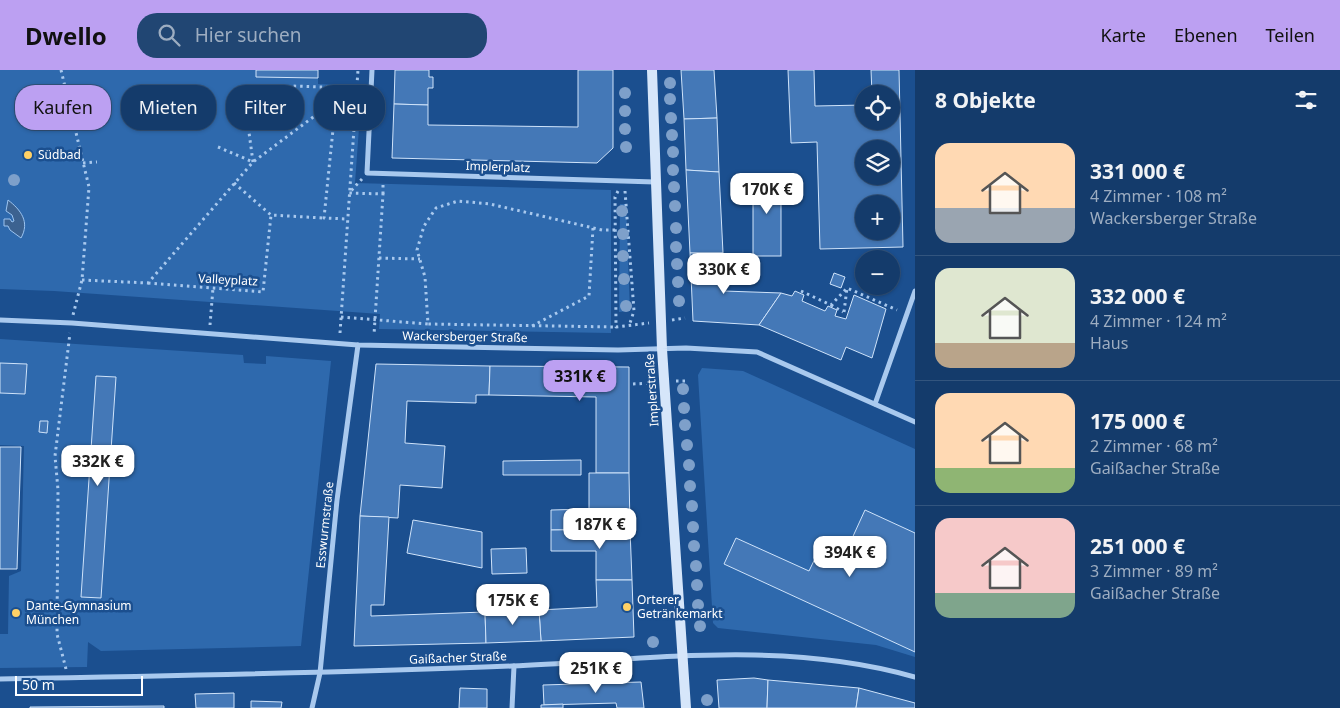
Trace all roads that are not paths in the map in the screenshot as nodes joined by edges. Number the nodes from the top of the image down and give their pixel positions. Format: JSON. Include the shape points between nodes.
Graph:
{"nodes":[{"id":1,"x":372,"y":70,"type":"edge"},
{"id":2,"x":652,"y":70,"type":"edge"},
{"id":3,"x":655,"y":182,"type":"junction"},
{"id":4,"x":915,"y":291,"type":"edge"},
{"id":5,"x":0,"y":320,"type":"edge"},
{"id":6,"x":358,"y":345,"type":"junction"},
{"id":7,"x":662,"y":348,"type":"junction"},
{"id":8,"x":875,"y":404,"type":"junction"},
{"id":9,"x":915,"y":422,"type":"edge"},
{"id":10,"x":682,"y":656,"type":"junction"},
{"id":11,"x":514,"y":666,"type":"junction"},
{"id":12,"x":320,"y":673,"type":"junction"},
{"id":13,"x":915,"y":677,"type":"edge"},
{"id":14,"x":0,"y":679,"type":"edge"},
{"id":15,"x":312,"y":708,"type":"edge"},
{"id":16,"x":512,"y":708,"type":"edge"},
{"id":17,"x":686,"y":708,"type":"edge"}],
"edges":[{"from":1,"to":3,"type":"street","name":"Implerplatz","via":[[367,173]]},
{"from":2,"to":3,"type":"main road","name":"Implerstraße"},
{"from":3,"to":7,"type":"main road","name":"Implerstraße"},
{"from":4,"to":8,"type":"street"},
{"from":5,"to":6,"type":"street","name":"Wackersberger Straße"},
{"from":6,"to":7,"type":"street","name":"Wackersberger Straße"},
{"from":6,"to":12,"type":"street","name":"Esswurmstraße","via":[[337,500]]},
{"from":7,"to":8,"type":"street","name":"Wackersberger Straße","via":[[757,352]]},
{"from":7,"to":10,"type":"main road","name":"Implerstraße"},
{"from":8,"to":9,"type":"street","name":"Wackersberger Straße"},
{"from":10,"to":11,"type":"street","name":"Gaißacher Straße"},
{"from":10,"to":13,"type":"street","name":"Gaißacher Straße","via":[[785,656],[831,660],[879,667]]},
{"from":10,"to":17,"type":"main road","name":"Implerstraße"},
{"from":11,"to":12,"type":"street","name":"Gaißacher Straße"},
{"from":11,"to":16,"type":"street"},
{"from":12,"to":14,"type":"street","name":"Gaißacher Straße"},
{"from":12,"to":15,"type":"street","name":"Esswurmstraße"}]}
